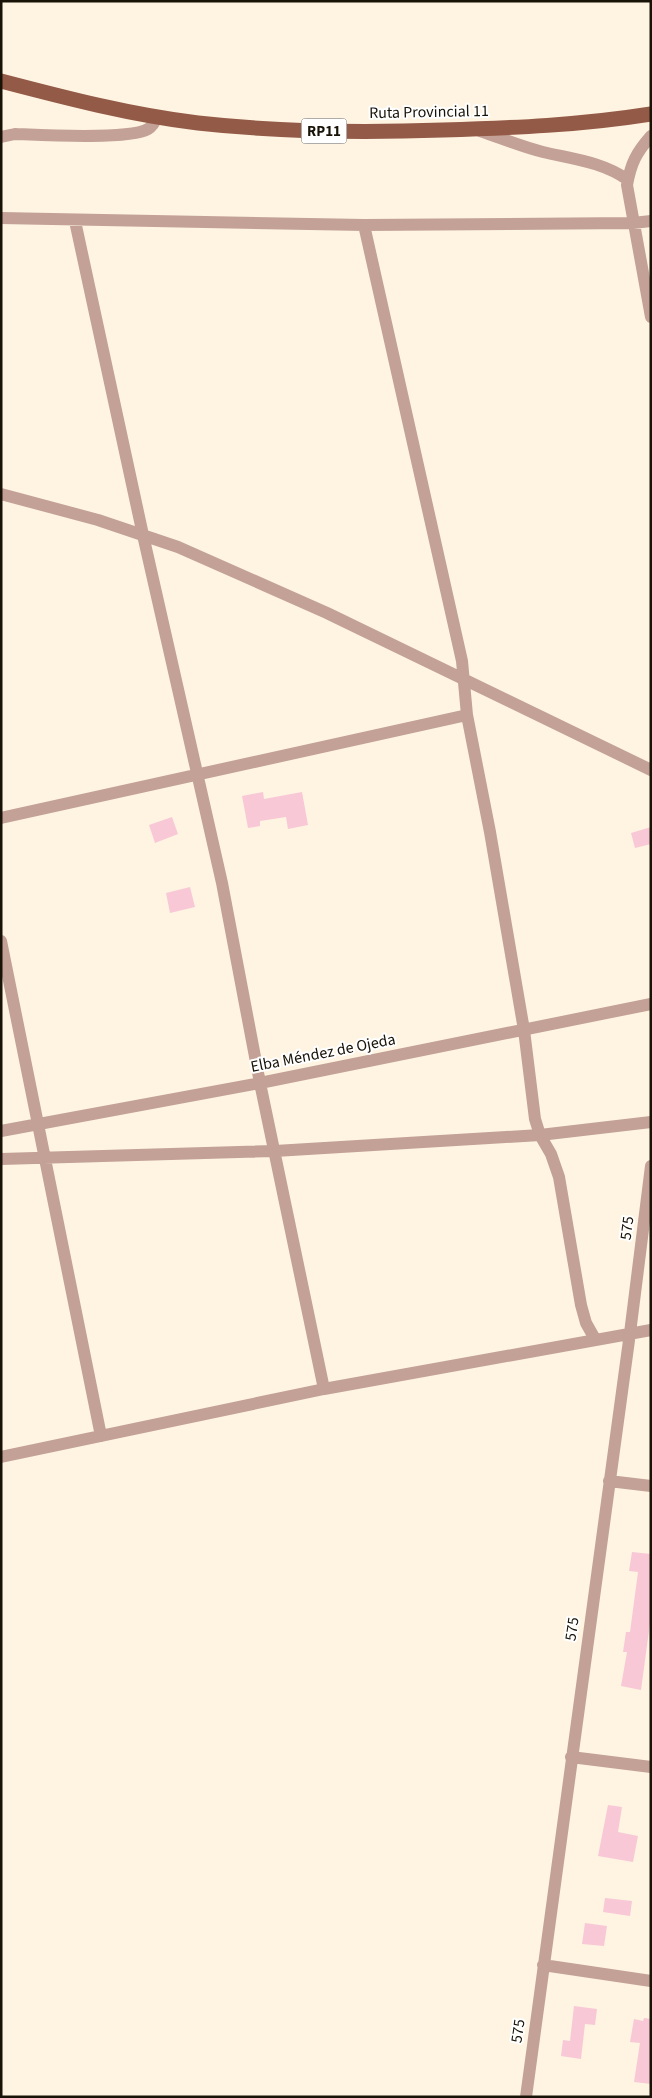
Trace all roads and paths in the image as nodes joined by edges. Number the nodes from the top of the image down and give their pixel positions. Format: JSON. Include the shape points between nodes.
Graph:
{"nodes":[{"id":1,"x":1,"y":82,"type":"edge"},
{"id":2,"x":651,"y":114,"type":"edge"},
{"id":3,"x":157,"y":117,"type":"junction"},
{"id":4,"x":475,"y":130,"type":"junction"},
{"id":5,"x":651,"y":136,"type":"edge"},
{"id":6,"x":1,"y":138,"type":"edge"},
{"id":7,"x":628,"y":180,"type":"junction"},
{"id":8,"x":1,"y":218,"type":"edge"},
{"id":9,"x":75,"y":221,"type":"junction"},
{"id":10,"x":651,"y":221,"type":"edge"},
{"id":11,"x":633,"y":223,"type":"junction"},
{"id":12,"x":364,"y":225,"type":"junction"},
{"id":13,"x":651,"y":317,"type":"edge"},
{"id":14,"x":1,"y":494,"type":"edge"},
{"id":15,"x":143,"y":535,"type":"junction"},
{"id":16,"x":465,"y":680,"type":"junction"},
{"id":17,"x":467,"y":715,"type":"junction"},
{"id":18,"x":651,"y":770,"type":"edge"},
{"id":19,"x":197,"y":774,"type":"junction"},
{"id":20,"x":1,"y":818,"type":"edge"},
{"id":21,"x":1,"y":941,"type":"edge"},
{"id":22,"x":651,"y":1004,"type":"edge"},
{"id":23,"x":524,"y":1030,"type":"junction"},
{"id":24,"x":260,"y":1083,"type":"junction"},
{"id":25,"x":651,"y":1122,"type":"edge"},
{"id":26,"x":39,"y":1124,"type":"junction"},
{"id":27,"x":1,"y":1131,"type":"edge"},
{"id":28,"x":540,"y":1135,"type":"junction"},
{"id":29,"x":274,"y":1151,"type":"junction"},
{"id":30,"x":46,"y":1157,"type":"junction"},
{"id":31,"x":1,"y":1159,"type":"edge"},
{"id":32,"x":651,"y":1166,"type":"edge"},
{"id":33,"x":651,"y":1330,"type":"edge"},
{"id":34,"x":630,"y":1333,"type":"junction"},
{"id":35,"x":595,"y":1339,"type":"junction"},
{"id":36,"x":324,"y":1389,"type":"junction"},
{"id":37,"x":102,"y":1436,"type":"junction"},
{"id":38,"x":1,"y":1457,"type":"edge"},
{"id":39,"x":609,"y":1481,"type":"junction"},
{"id":40,"x":651,"y":1486,"type":"edge"},
{"id":41,"x":571,"y":1757,"type":"junction"},
{"id":42,"x":651,"y":1767,"type":"edge"},
{"id":43,"x":543,"y":1965,"type":"junction"},
{"id":44,"x":651,"y":1981,"type":"edge"},
{"id":45,"x":526,"y":2097,"type":"edge"}],
"edges":[{"from":1,"to":3,"type":"main road","name":"Ruta Provincial 11","number":"RP11"},
{"from":2,"to":4,"type":"main road","name":"Ruta Provincial 11","number":"RP11"},
{"from":3,"to":4,"type":"main road","name":"Ruta Provincial 11","number":"RP11","via":[[264,129]]},
{"from":3,"to":6,"type":"street","via":[[148,130],[135,133],[15,134]]},
{"from":4,"to":7,"type":"street","via":[[614,170]]},
{"from":5,"to":7,"type":"street","via":[[638,150]]},
{"from":7,"to":11,"type":"street"},
{"from":8,"to":9,"type":"street"},
{"from":9,"to":12,"type":"street"},
{"from":9,"to":15,"type":"street"},
{"from":10,"to":11,"type":"street"},
{"from":11,"to":12,"type":"street"},
{"from":11,"to":13,"type":"street"},
{"from":12,"to":16,"type":"street"},
{"from":14,"to":15,"type":"street"},
{"from":15,"to":16,"type":"street","via":[[178,547],[327,613]]},
{"from":15,"to":19,"type":"street"},
{"from":16,"to":17,"type":"street"},
{"from":16,"to":18,"type":"street"},
{"from":17,"to":19,"type":"street"},
{"from":17,"to":23,"type":"street"},
{"from":19,"to":20,"type":"street"},
{"from":19,"to":24,"type":"street","via":[[222,882]]},
{"from":21,"to":26,"type":"street"},
{"from":22,"to":23,"type":"street","name":"Elba Méndez de Ojeda"},
{"from":23,"to":24,"type":"street","name":"Elba Méndez de Ojeda"},
{"from":23,"to":28,"type":"street"},
{"from":24,"to":26,"type":"street","name":"Elba Méndez de Ojeda"},
{"from":24,"to":29,"type":"street"},
{"from":25,"to":28,"type":"street"},
{"from":26,"to":27,"type":"street","name":"Elba Méndez de Ojeda"},
{"from":26,"to":30,"type":"street"},
{"from":28,"to":29,"type":"street"},
{"from":28,"to":35,"type":"street","via":[[559,1177],[581,1305]]},
{"from":29,"to":30,"type":"street"},
{"from":29,"to":36,"type":"street"},
{"from":30,"to":31,"type":"street"},
{"from":30,"to":37,"type":"street"},
{"from":32,"to":34,"type":"street","name":"575"},
{"from":33,"to":34,"type":"street"},
{"from":34,"to":35,"type":"street"},
{"from":34,"to":39,"type":"street","name":"575"},
{"from":35,"to":36,"type":"street"},
{"from":36,"to":37,"type":"street"},
{"from":37,"to":38,"type":"street"},
{"from":39,"to":40,"type":"street"},
{"from":39,"to":41,"type":"street","name":"575"},
{"from":41,"to":42,"type":"street"},
{"from":41,"to":43,"type":"street","name":"575"},
{"from":43,"to":44,"type":"street"},
{"from":43,"to":45,"type":"street","name":"575"}]}
